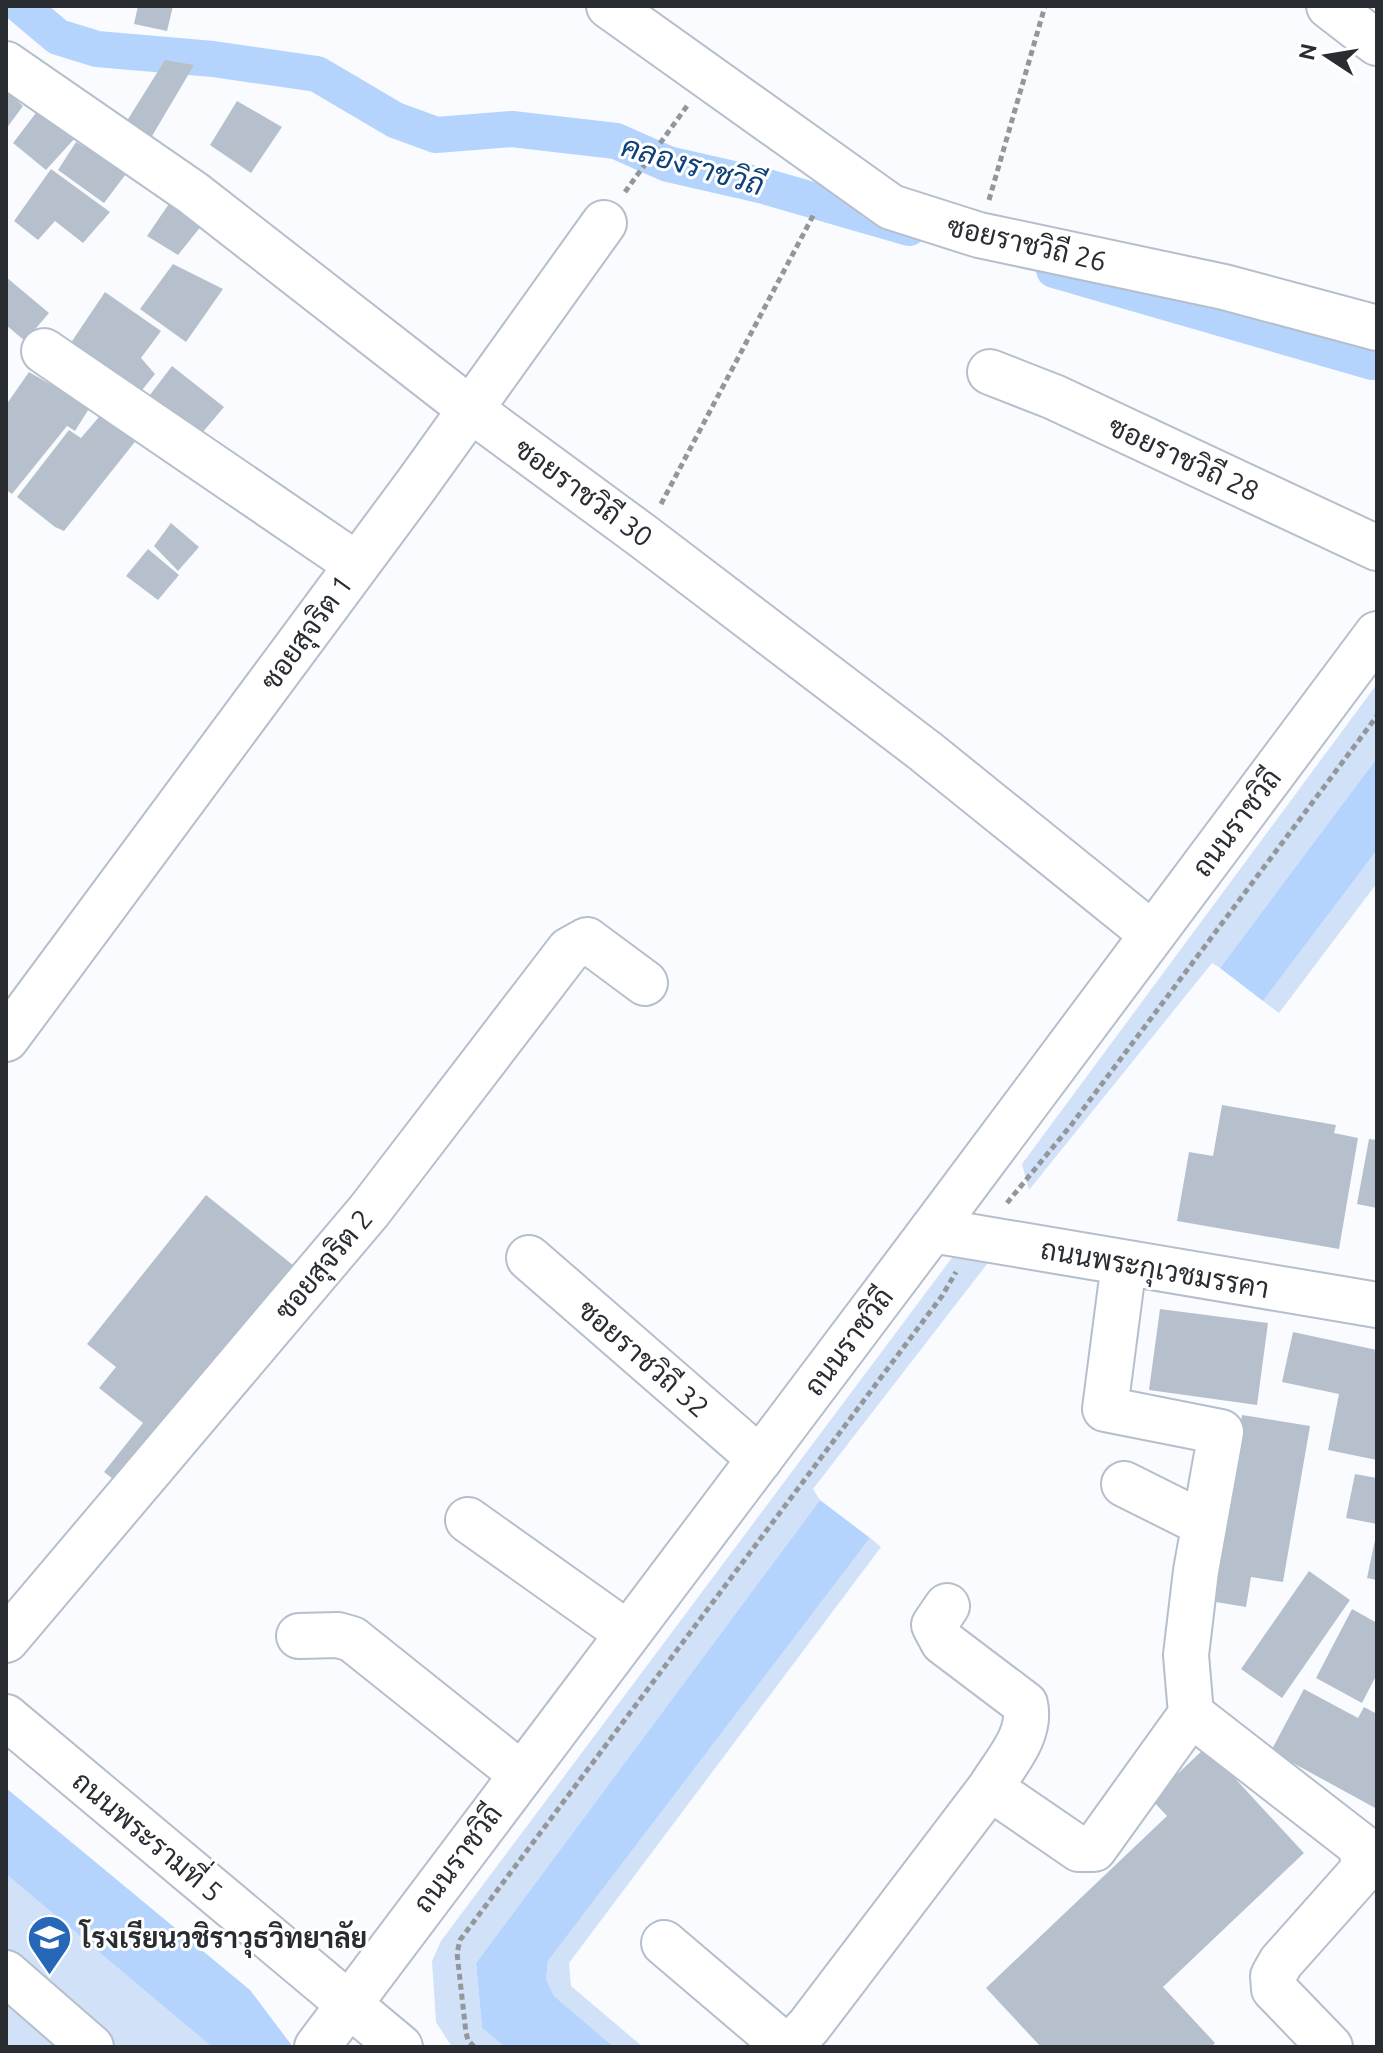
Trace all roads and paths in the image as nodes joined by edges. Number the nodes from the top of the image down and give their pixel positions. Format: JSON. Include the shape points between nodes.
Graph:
{"nodes":[{"id":1,"x":609,"y":6,"type":"edge"},
{"id":2,"x":1045,"y":6,"type":"edge"},
{"id":3,"x":1329,"y":6,"type":"edge"},
{"id":4,"x":1377,"y":43,"type":"edge"},
{"id":5,"x":6,"y":64,"type":"edge"},
{"id":6,"x":700,"y":91,"type":"junction"},
{"id":7,"x":815,"y":212,"type":"dead end"},
{"id":8,"x":611,"y":213,"type":"joint"},
{"id":9,"x":979,"y":235,"type":"junction"},
{"id":10,"x":1377,"y":328,"type":"edge"},
{"id":11,"x":44,"y":351,"type":"dead end"},
{"id":12,"x":990,"y":372,"type":"dead end"},
{"id":13,"x":470,"y":409,"type":"junction"},
{"id":14,"x":644,"y":537,"type":"junction"},
{"id":15,"x":1377,"y":548,"type":"edge"},
{"id":16,"x":356,"y":564,"type":"junction"},
{"id":17,"x":1377,"y":634,"type":"edge"},
{"id":18,"x":1377,"y":716,"type":"edge"},
{"id":19,"x":1152,"y":934,"type":"junction"},
{"id":20,"x":645,"y":983,"type":"dead end"},
{"id":21,"x":6,"y":1039,"type":"edge"},
{"id":22,"x":1023,"y":1181,"type":"dead end"},
{"id":23,"x":932,"y":1230,"type":"junction"},
{"id":24,"x":529,"y":1258,"type":"dead end"},
{"id":25,"x":1124,"y":1263,"type":"junction"},
{"id":26,"x":950,"y":1281,"type":"dead end"},
{"id":27,"x":1377,"y":1305,"type":"edge"},
{"id":28,"x":760,"y":1459,"type":"junction"},
{"id":29,"x":1124,"y":1484,"type":"dead end"},
{"id":30,"x":468,"y":1520,"type":"dead end"},
{"id":31,"x":1204,"y":1524,"type":"junction"},
{"id":32,"x":947,"y":1606,"type":"dead end"},
{"id":33,"x":627,"y":1633,"type":"junction"},
{"id":34,"x":299,"y":1636,"type":"dead end"},
{"id":35,"x":6,"y":1640,"type":"edge"},
{"id":36,"x":1191,"y":1714,"type":"junction"},
{"id":37,"x":6,"y":1717,"type":"edge"},
{"id":38,"x":521,"y":1774,"type":"junction"},
{"id":39,"x":990,"y":1788,"type":"junction"},
{"id":40,"x":664,"y":1943,"type":"dead end"},
{"id":41,"x":6,"y":1973,"type":"edge"},
{"id":42,"x":349,"y":2003,"type":"junction"},
{"id":43,"x":91,"y":2047,"type":"edge"},
{"id":44,"x":317,"y":2047,"type":"edge"},
{"id":45,"x":400,"y":2047,"type":"edge"},
{"id":46,"x":474,"y":2047,"type":"edge"},
{"id":47,"x":1330,"y":2047,"type":"edge"}],
"edges":[{"from":1,"to":6,"type":"street","name":"ซอยราชวิถี 26"},
{"from":2,"to":9,"type":"path"},
{"from":3,"to":4,"type":"street"},
{"from":5,"to":13,"type":"street","name":"ซอยราชวิถี 30","via":[[193,193]]},
{"from":6,"to":8,"type":"path"},
{"from":6,"to":9,"type":"street","name":"ซอยราชวิถี 26","via":[[891,207]]},
{"from":7,"to":14,"type":"path"},
{"from":8,"to":13,"type":"street","name":"ซอยสุจริต 1"},
{"from":9,"to":10,"type":"street","name":"ซอยราชวิถี 26","via":[[1224,287]]},
{"from":11,"to":16,"type":"street"},
{"from":12,"to":15,"type":"street","name":"ซอยราชวิถี 28"},
{"from":13,"to":14,"type":"street","name":"ซอยราชวิถี 30"},
{"from":13,"to":16,"type":"street","name":"ซอยสุจริต 1"},
{"from":14,"to":19,"type":"street","name":"ซอยราชวิถี 30","via":[[925,751]]},
{"from":16,"to":21,"type":"street","name":"ซอยสุจริต 1"},
{"from":17,"to":19,"type":"street","name":"ถนนราชวิถี"},
{"from":18,"to":22,"type":"path","via":[[1072,1124]]},
{"from":19,"to":23,"type":"street","name":"ถนนราชวิถี"},
{"from":20,"to":35,"type":"street","name":"ซอยสุจริต 2","via":[[587,940],[569,950],[369,1211]]},
{"from":23,"to":25,"type":"street","name":"ถนนพระกุเวชมรรคา"},
{"from":23,"to":28,"type":"street","name":"ถนนราชวิถี"},
{"from":24,"to":28,"type":"street","name":"ซอยราชวิถี 32"},
{"from":25,"to":27,"type":"street","name":"ถนนพระกุเวชมรรคา"},
{"from":25,"to":31,"type":"street","via":[[1105,1409],[1221,1432]]},
{"from":26,"to":46,"type":"path","via":[[460,1940],[466,2033]]},
{"from":28,"to":33,"type":"street","name":"ถนนราชวิถี"},
{"from":29,"to":31,"type":"street"},
{"from":30,"to":33,"type":"street"},
{"from":31,"to":36,"type":"street","via":[[1186,1655]]},
{"from":32,"to":39,"type":"street","via":[[934,1625],[943,1642],[1025,1704],[1025,1733]]},
{"from":33,"to":38,"type":"street","name":"ถนนราชวิถี"},
{"from":34,"to":38,"type":"street","via":[[352,1639]]},
{"from":36,"to":39,"type":"street","via":[[1094,1849],[1079,1849]]},
{"from":36,"to":47,"type":"street","via":[[1361,1846],[1362,1871],[1273,1976],[1274,1989]]},
{"from":37,"to":42,"type":"street","name":"ถนนพระรามที่ 5"},
{"from":38,"to":42,"type":"street","name":"ถนนราชวิถี"},
{"from":39,"to":40,"type":"street","via":[[792,2044],[784,2045]]},
{"from":41,"to":43,"type":"street"},
{"from":42,"to":44,"type":"street","name":"ถนนราชวิถี"},
{"from":42,"to":45,"type":"street","name":"ถนนพระรามที่ 5"}]}
